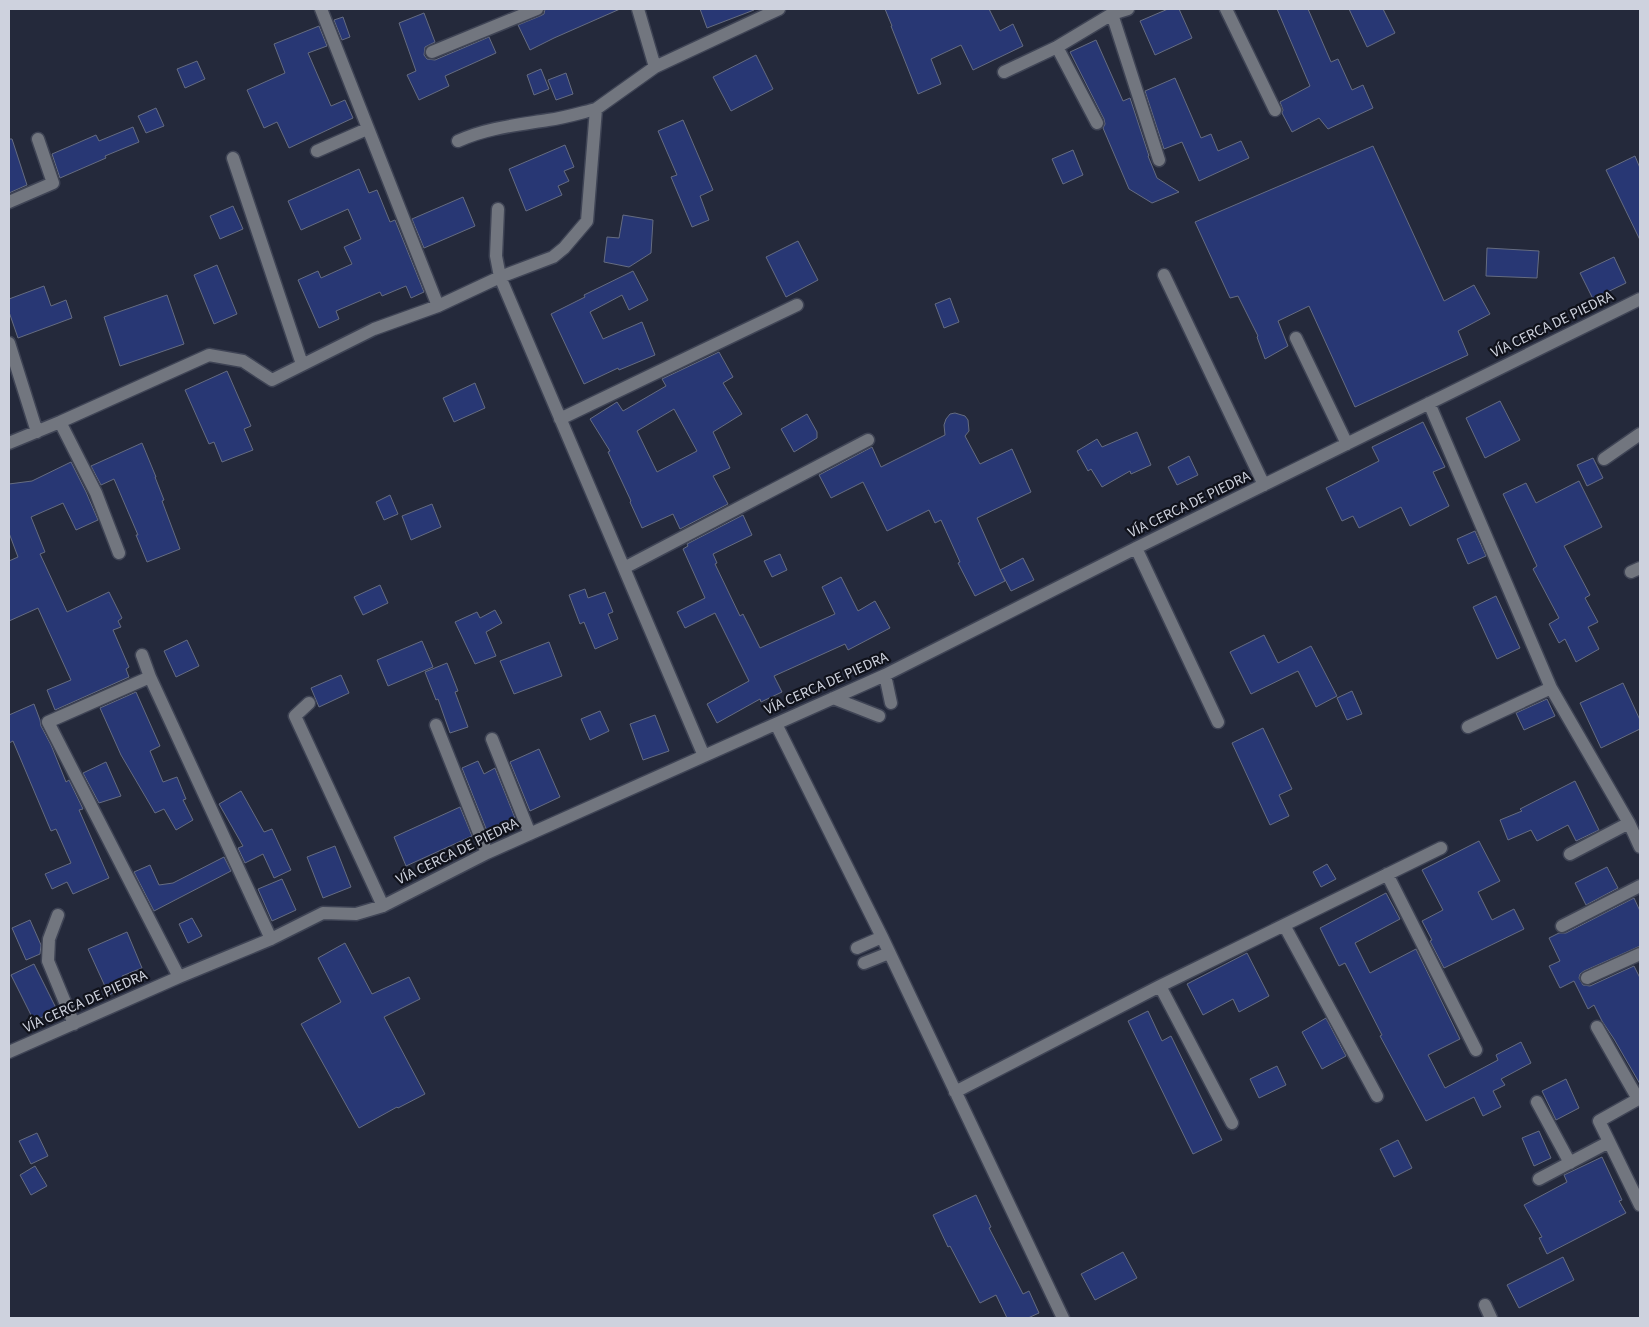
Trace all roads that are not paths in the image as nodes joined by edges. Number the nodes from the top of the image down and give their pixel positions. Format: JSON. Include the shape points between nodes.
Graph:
{"nodes":[{"id":1,"x":321,"y":9,"type":"edge"},
{"id":2,"x":537,"y":9,"type":"edge"},
{"id":3,"x":638,"y":9,"type":"edge"},
{"id":4,"x":779,"y":9,"type":"edge"},
{"id":5,"x":1126,"y":9,"type":"edge"},
{"id":6,"x":1226,"y":9,"type":"edge"},
{"id":7,"x":1112,"y":14,"type":"junction"},
{"id":8,"x":1057,"y":47,"type":"junction"},
{"id":9,"x":432,"y":52,"type":"dead end"},
{"id":10,"x":655,"y":67,"type":"junction"},
{"id":11,"x":1004,"y":72,"type":"dead end"},
{"id":12,"x":596,"y":109,"type":"junction"},
{"id":13,"x":1274,"y":110,"type":"dead end"},
{"id":14,"x":1097,"y":123,"type":"dead end"},
{"id":15,"x":367,"y":129,"type":"junction"},
{"id":16,"x":38,"y":139,"type":"dead end"},
{"id":17,"x":458,"y":141,"type":"dead end"},
{"id":18,"x":318,"y":151,"type":"dead end"},
{"id":19,"x":233,"y":158,"type":"dead end"},
{"id":20,"x":1159,"y":160,"type":"dead end"},
{"id":21,"x":9,"y":202,"type":"edge"},
{"id":22,"x":498,"y":209,"type":"dead end"},
{"id":23,"x":1164,"y":275,"type":"dead end"},
{"id":24,"x":500,"y":277,"type":"junction"},
{"id":25,"x":1640,"y":298,"type":"edge"},
{"id":26,"x":797,"y":305,"type":"dead end"},
{"id":27,"x":438,"y":306,"type":"junction"},
{"id":28,"x":1296,"y":338,"type":"dead end"},
{"id":29,"x":9,"y":343,"type":"edge"},
{"id":30,"x":302,"y":364,"type":"junction"},
{"id":31,"x":1429,"y":403,"type":"junction"},
{"id":32,"x":560,"y":419,"type":"junction"},
{"id":33,"x":60,"y":422,"type":"junction"},
{"id":34,"x":37,"y":432,"type":"junction"},
{"id":35,"x":1640,"y":434,"type":"edge"},
{"id":36,"x":868,"y":440,"type":"dead end"},
{"id":37,"x":9,"y":443,"type":"edge"},
{"id":38,"x":1347,"y":444,"type":"junction"},
{"id":39,"x":1604,"y":459,"type":"dead end"},
{"id":40,"x":1264,"y":485,"type":"junction"},
{"id":41,"x":1136,"y":548,"type":"junction"},
{"id":42,"x":119,"y":554,"type":"dead end"},
{"id":43,"x":624,"y":568,"type":"junction"},
{"id":44,"x":142,"y":655,"type":"dead end"},
{"id":45,"x":885,"y":675,"type":"junction"},
{"id":46,"x":150,"y":678,"type":"junction"},
{"id":47,"x":1551,"y":688,"type":"junction"},
{"id":48,"x":833,"y":698,"type":"junction"},
{"id":49,"x":309,"y":703,"type":"dead end"},
{"id":50,"x":891,"y":703,"type":"dead end"},
{"id":51,"x":879,"y":716,"type":"dead end"},
{"id":52,"x":1218,"y":722,"type":"dead end"},
{"id":53,"x":776,"y":724,"type":"junction"},
{"id":54,"x":436,"y":725,"type":"dead end"},
{"id":55,"x":1468,"y":727,"type":"dead end"},
{"id":56,"x":492,"y":738,"type":"dead end"},
{"id":57,"x":704,"y":756,"type":"junction"},
{"id":58,"x":1629,"y":823,"type":"junction"},
{"id":59,"x":530,"y":834,"type":"junction"},
{"id":60,"x":1640,"y":847,"type":"edge"},
{"id":61,"x":1441,"y":848,"type":"dead end"},
{"id":62,"x":487,"y":853,"type":"junction"},
{"id":63,"x":1570,"y":854,"type":"dead end"},
{"id":64,"x":1387,"y":874,"type":"junction"},
{"id":65,"x":1640,"y":886,"type":"edge"},
{"id":66,"x":383,"y":906,"type":"junction"},
{"id":67,"x":58,"y":915,"type":"dead end"},
{"id":68,"x":1284,"y":925,"type":"junction"},
{"id":69,"x":1562,"y":926,"type":"dead end"},
{"id":70,"x":882,"y":937,"type":"junction"},
{"id":71,"x":271,"y":939,"type":"junction"},
{"id":72,"x":857,"y":948,"type":"dead end"},
{"id":73,"x":889,"y":953,"type":"junction"},
{"id":74,"x":1640,"y":954,"type":"edge"},
{"id":75,"x":864,"y":963,"type":"dead end"},
{"id":76,"x":178,"y":977,"type":"junction"},
{"id":77,"x":1587,"y":978,"type":"dead end"},
{"id":78,"x":1160,"y":986,"type":"junction"},
{"id":79,"x":74,"y":1024,"type":"junction"},
{"id":80,"x":1597,"y":1027,"type":"dead end"},
{"id":81,"x":1476,"y":1050,"type":"dead end"},
{"id":82,"x":9,"y":1052,"type":"edge"},
{"id":83,"x":955,"y":1092,"type":"junction"},
{"id":84,"x":1377,"y":1096,"type":"dead end"},
{"id":85,"x":1639,"y":1099,"type":"edge"},
{"id":86,"x":1537,"y":1102,"type":"dead end"},
{"id":87,"x":1232,"y":1123,"type":"dead end"},
{"id":88,"x":1609,"y":1142,"type":"junction"},
{"id":89,"x":1570,"y":1163,"type":"junction"},
{"id":90,"x":1539,"y":1179,"type":"dead end"},
{"id":91,"x":1640,"y":1205,"type":"edge"},
{"id":92,"x":1485,"y":1305,"type":"dead end"},
{"id":93,"x":1063,"y":1318,"type":"edge"},
{"id":94,"x":1491,"y":1318,"type":"edge"}],
"edges":[{"from":1,"to":15,"type":"street"},
{"from":2,"to":9,"type":"street"},
{"from":3,"to":10,"type":"street"},
{"from":4,"to":10,"type":"street"},
{"from":5,"to":7,"type":"street"},
{"from":6,"to":13,"type":"street"},
{"from":7,"to":8,"type":"street"},
{"from":7,"to":20,"type":"street"},
{"from":8,"to":11,"type":"street"},
{"from":8,"to":14,"type":"street"},
{"from":10,"to":12,"type":"street"},
{"from":12,"to":17,"type":"street","via":[[475,133]]},
{"from":12,"to":24,"type":"street","via":[[587,221],[553,257]]},
{"from":15,"to":18,"type":"street"},
{"from":15,"to":27,"type":"street"},
{"from":16,"to":21,"type":"street","via":[[53,183]]},
{"from":19,"to":30,"type":"street"},
{"from":22,"to":24,"type":"street","via":[[496,256]]},
{"from":23,"to":40,"type":"street"},
{"from":24,"to":27,"type":"street"},
{"from":24,"to":32,"type":"street"},
{"from":25,"to":31,"type":"street","name":"VÍA CERCA DE PIEDRA"},
{"from":26,"to":32,"type":"street"},
{"from":27,"to":30,"type":"street","via":[[374,329]]},
{"from":28,"to":38,"type":"street"},
{"from":29,"to":34,"type":"street"},
{"from":30,"to":33,"type":"street","via":[[272,380],[243,361],[210,355]]},
{"from":31,"to":38,"type":"street","name":"VÍA CERCA DE PIEDRA"},
{"from":31,"to":47,"type":"street"},
{"from":32,"to":43,"type":"street"},
{"from":33,"to":34,"type":"street"},
{"from":33,"to":42,"type":"street","via":[[96,492]]},
{"from":34,"to":37,"type":"street"},
{"from":35,"to":39,"type":"street"},
{"from":36,"to":43,"type":"street"},
{"from":38,"to":40,"type":"street","name":"VÍA CERCA DE PIEDRA"},
{"from":40,"to":41,"type":"street","name":"VÍA CERCA DE PIEDRA"},
{"from":41,"to":45,"type":"street","name":"VÍA CERCA DE PIEDRA"},
{"from":41,"to":52,"type":"street"},
{"from":43,"to":57,"type":"street"},
{"from":44,"to":46,"type":"street"},
{"from":45,"to":48,"type":"street","name":"VÍA CERCA DE PIEDRA"},
{"from":45,"to":50,"type":"street"},
{"from":46,"to":71,"type":"street"},
{"from":46,"to":76,"type":"street","via":[[48,722]]},
{"from":47,"to":55,"type":"street"},
{"from":47,"to":58,"type":"street"},
{"from":48,"to":51,"type":"street"},
{"from":48,"to":53,"type":"street","name":"VÍA CERCA DE PIEDRA"},
{"from":49,"to":66,"type":"street","via":[[295,716]]},
{"from":53,"to":57,"type":"street","name":"VÍA CERCA DE PIEDRA"},
{"from":53,"to":70,"type":"street"},
{"from":54,"to":62,"type":"street"},
{"from":56,"to":59,"type":"street"},
{"from":57,"to":59,"type":"street","name":"VÍA CERCA DE PIEDRA"},
{"from":58,"to":60,"type":"street"},
{"from":58,"to":63,"type":"street"},
{"from":59,"to":62,"type":"street","name":"VÍA CERCA DE PIEDRA"},
{"from":61,"to":64,"type":"street"},
{"from":62,"to":66,"type":"street","name":"VÍA CERCA DE PIEDRA"},
{"from":64,"to":68,"type":"street"},
{"from":64,"to":81,"type":"street"},
{"from":65,"to":69,"type":"street"},
{"from":66,"to":71,"type":"street","name":"VÍA CERCA DE PIEDRA","via":[[356,914],[323,913]]},
{"from":67,"to":79,"type":"street","via":[[49,939],[48,961]]},
{"from":68,"to":78,"type":"street"},
{"from":68,"to":84,"type":"street"},
{"from":70,"to":72,"type":"street"},
{"from":70,"to":73,"type":"street"},
{"from":71,"to":76,"type":"street","name":"VÍA CERCA DE PIEDRA"},
{"from":73,"to":75,"type":"street"},
{"from":73,"to":83,"type":"street"},
{"from":74,"to":77,"type":"street"},
{"from":76,"to":79,"type":"street","name":"VÍA CERCA DE PIEDRA"},
{"from":78,"to":83,"type":"street"},
{"from":78,"to":87,"type":"street"},
{"from":79,"to":82,"type":"street","name":"VÍA CERCA DE PIEDRA"},
{"from":80,"to":85,"type":"street"},
{"from":83,"to":93,"type":"street"},
{"from":85,"to":88,"type":"street","via":[[1599,1121]]},
{"from":86,"to":89,"type":"street"},
{"from":88,"to":89,"type":"street"},
{"from":88,"to":91,"type":"street"},
{"from":89,"to":90,"type":"street"},
{"from":92,"to":94,"type":"street"}]}
